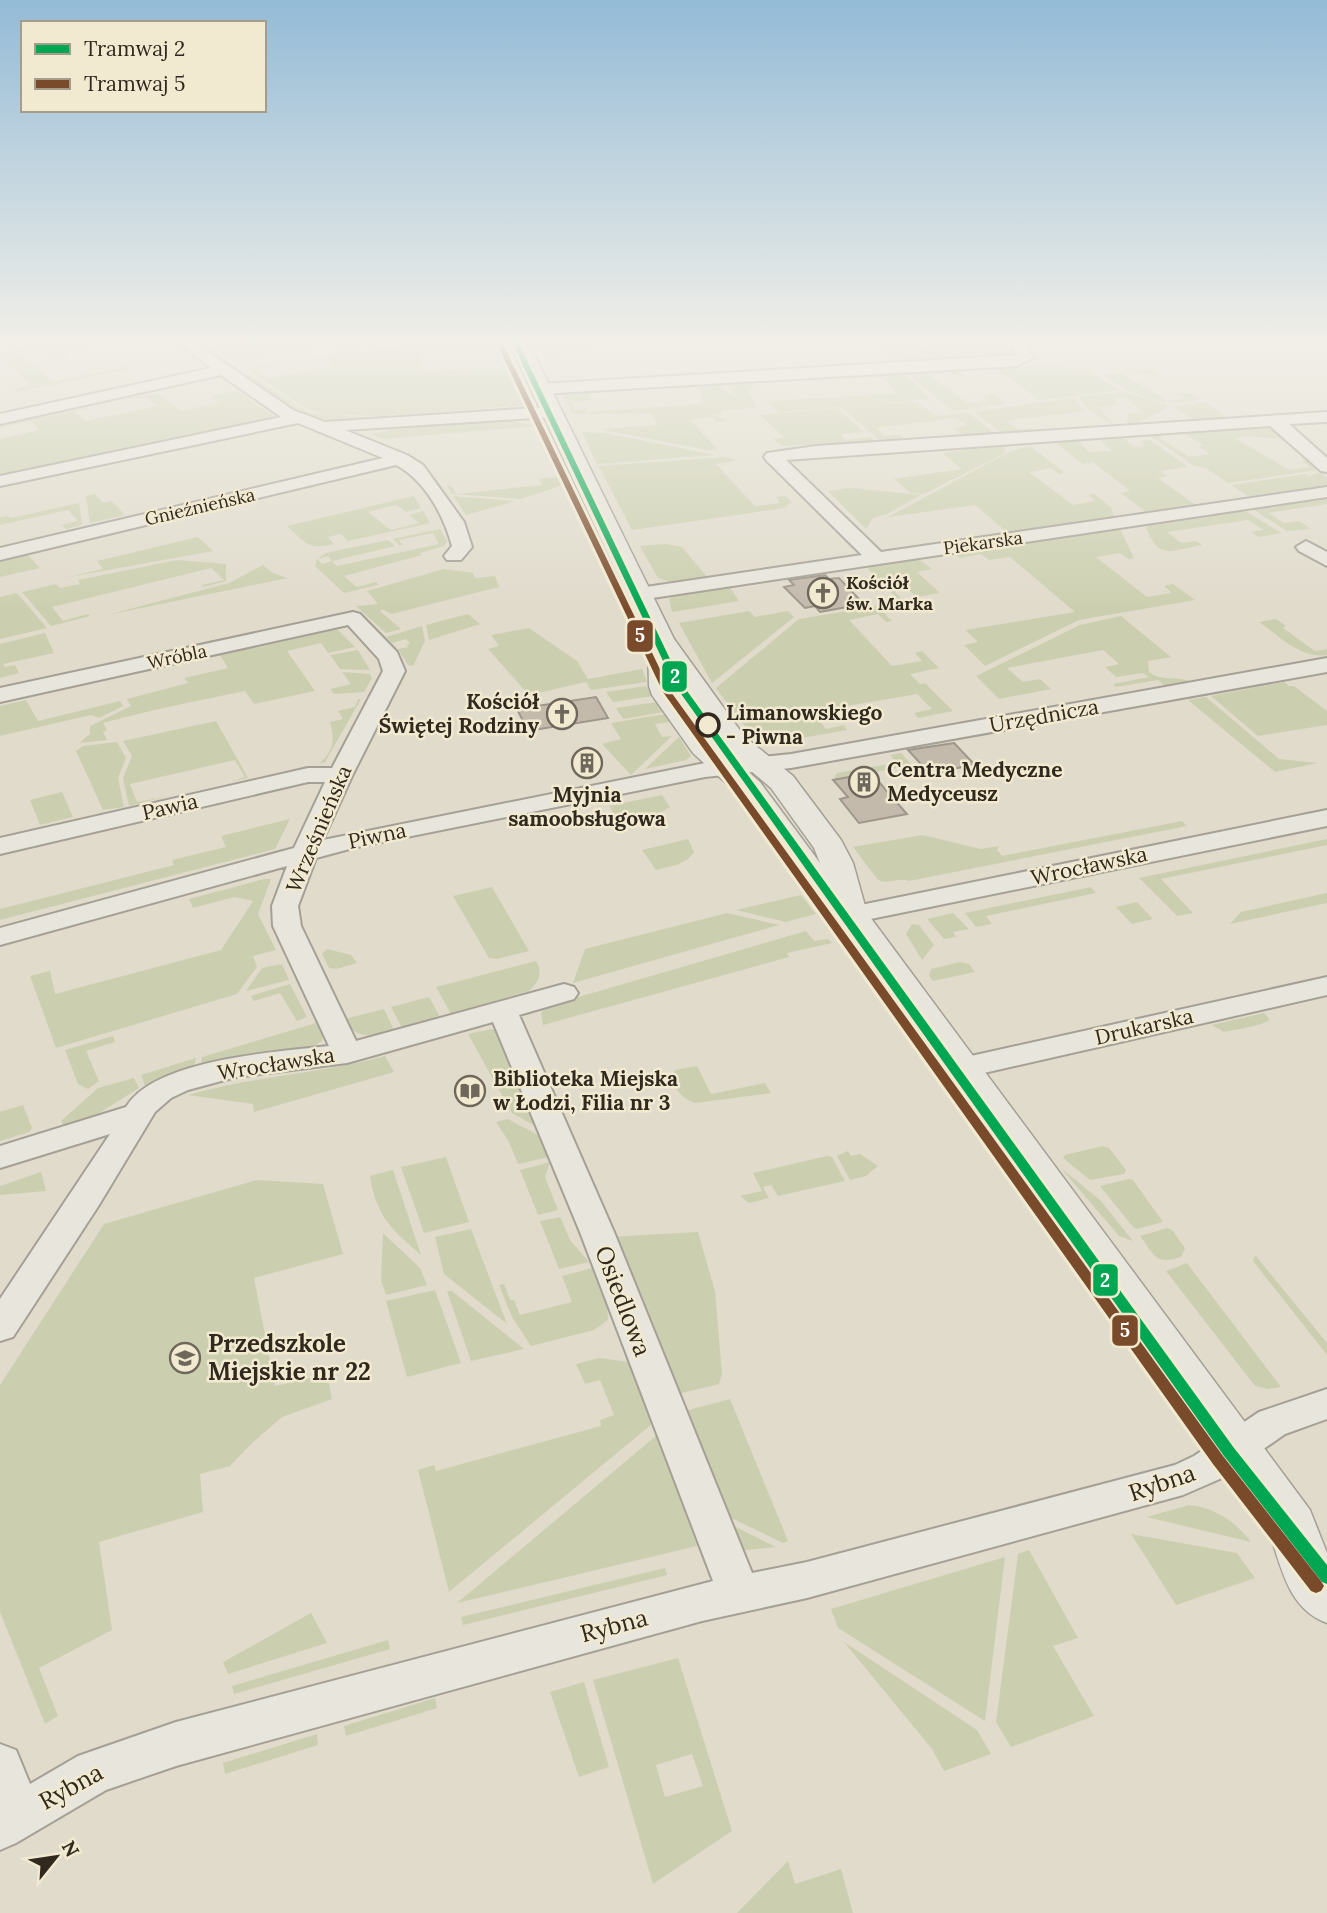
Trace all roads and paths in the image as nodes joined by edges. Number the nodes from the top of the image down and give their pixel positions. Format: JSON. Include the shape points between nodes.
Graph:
{"nodes":[{"id":1,"x":235,"y":431,"type":"edge"},
{"id":2,"x":331,"y":431,"type":"edge"},
{"id":3,"x":560,"y":431,"type":"edge"},
{"id":4,"x":1124,"y":431,"type":"edge"},
{"id":5,"x":1287,"y":431,"type":"edge"},
{"id":6,"x":401,"y":460,"type":"junction"},
{"id":7,"x":1327,"y":467,"type":"edge"},
{"id":8,"x":0,"y":481,"type":"edge"},
{"id":9,"x":1327,"y":492,"type":"edge"},
{"id":10,"x":1307,"y":547,"type":"dead end"},
{"id":11,"x":0,"y":554,"type":"edge"},
{"id":12,"x":454,"y":556,"type":"dead end"},
{"id":13,"x":877,"y":559,"type":"junction"},
{"id":14,"x":1327,"y":560,"type":"edge"},
{"id":15,"x":639,"y":594,"type":"junction"},
{"id":16,"x":353,"y":618,"type":"joint"},
{"id":17,"x":661,"y":640,"type":"junction"},
{"id":18,"x":1327,"y":665,"type":"edge"},
{"id":19,"x":0,"y":695,"type":"edge"},
{"id":20,"x":761,"y":764,"type":"junction"},
{"id":21,"x":726,"y":767,"type":"junction"},
{"id":22,"x":340,"y":775,"type":"junction"},
{"id":23,"x":1327,"y":818,"type":"edge"},
{"id":24,"x":0,"y":846,"type":"edge"},
{"id":25,"x":305,"y":853,"type":"junction"},
{"id":26,"x":851,"y":915,"type":"junction"},
{"id":27,"x":0,"y":937,"type":"edge"},
{"id":28,"x":1327,"y":986,"type":"edge"},
{"id":29,"x":564,"y":993,"type":"dead end"},
{"id":30,"x":503,"y":1011,"type":"junction"},
{"id":31,"x":347,"y":1053,"type":"junction"},
{"id":32,"x":962,"y":1068,"type":"junction"},
{"id":33,"x":138,"y":1114,"type":"junction"},
{"id":34,"x":0,"y":1157,"type":"edge"},
{"id":35,"x":0,"y":1327,"type":"edge"},
{"id":36,"x":1327,"y":1404,"type":"edge"},
{"id":37,"x":1235,"y":1447,"type":"junction"},
{"id":38,"x":1310,"y":1537,"type":"edge"},
{"id":39,"x":738,"y":1594,"type":"junction"},
{"id":40,"x":1327,"y":1601,"type":"edge"},
{"id":41,"x":0,"y":1766,"type":"edge"},
{"id":42,"x":10,"y":1821,"type":"edge"}],
"edges":[{"from":1,"to":8,"type":"street"},
{"from":2,"to":6,"type":"street"},
{"from":3,"to":15,"type":"street"},
{"from":4,"to":13,"type":"street","via":[[775,455]]},
{"from":5,"to":7,"type":"street"},
{"from":6,"to":11,"type":"street","name":"Gnieźnieńska"},
{"from":6,"to":12,"type":"street","via":[[421,472],[455,522],[462,547]]},
{"from":9,"to":13,"type":"street","name":"Piekarska"},
{"from":10,"to":14,"type":"street"},
{"from":13,"to":15,"type":"street","name":"Piekarska"},
{"from":15,"to":17,"type":"street"},
{"from":16,"to":19,"type":"street","name":"Wróbla"},
{"from":16,"to":22,"type":"street","name":"Wrześnieńska","via":[[389,657],[394,671]]},
{"from":17,"to":20,"type":"street","via":[[734,742]]},
{"from":17,"to":21,"type":"street","via":[[666,695],[703,747]]},
{"from":18,"to":20,"type":"street","name":"Urzędnicza"},
{"from":20,"to":21,"type":"street","name":"Piwna"},
{"from":20,"to":26,"type":"street","via":[[782,782],[830,847]]},
{"from":21,"to":25,"type":"street","name":"Piwna"},
{"from":21,"to":26,"type":"street","via":[[749,788],[819,884]]},
{"from":22,"to":24,"type":"street","name":"Pawia","via":[[298,778]]},
{"from":22,"to":25,"type":"street","name":"Wrześnieńska"},
{"from":23,"to":26,"type":"street","name":"Wrocławska"},
{"from":25,"to":27,"type":"street","name":"Piwna"},
{"from":25,"to":31,"type":"street","name":"Wrześnieńska","via":[[285,906],[287,926]]},
{"from":26,"to":32,"type":"street"},
{"from":28,"to":32,"type":"street","name":"Drukarska"},
{"from":29,"to":30,"type":"street","name":"Wrocławska"},
{"from":30,"to":31,"type":"street","name":"Wrocławska"},
{"from":30,"to":39,"type":"street","name":"Osiedlowa","via":[[597,1232]]},
{"from":31,"to":33,"type":"street","name":"Wrocławska","via":[[236,1067],[177,1083],[143,1105]]},
{"from":32,"to":37,"type":"street"},
{"from":33,"to":34,"type":"street","name":"Wrocławska"},
{"from":33,"to":35,"type":"street"},
{"from":36,"to":37,"type":"street","name":"Rybna","via":[[1283,1417]]},
{"from":37,"to":38,"type":"street"},
{"from":37,"to":39,"type":"street","name":"Rybna","via":[[1183,1479],[807,1580]]},
{"from":38,"to":40,"type":"street","via":[[1310,1577]]},
{"from":39,"to":42,"type":"street","name":"Rybna","via":[[176,1744],[102,1769]]},
{"from":41,"to":42,"type":"street"}]}
